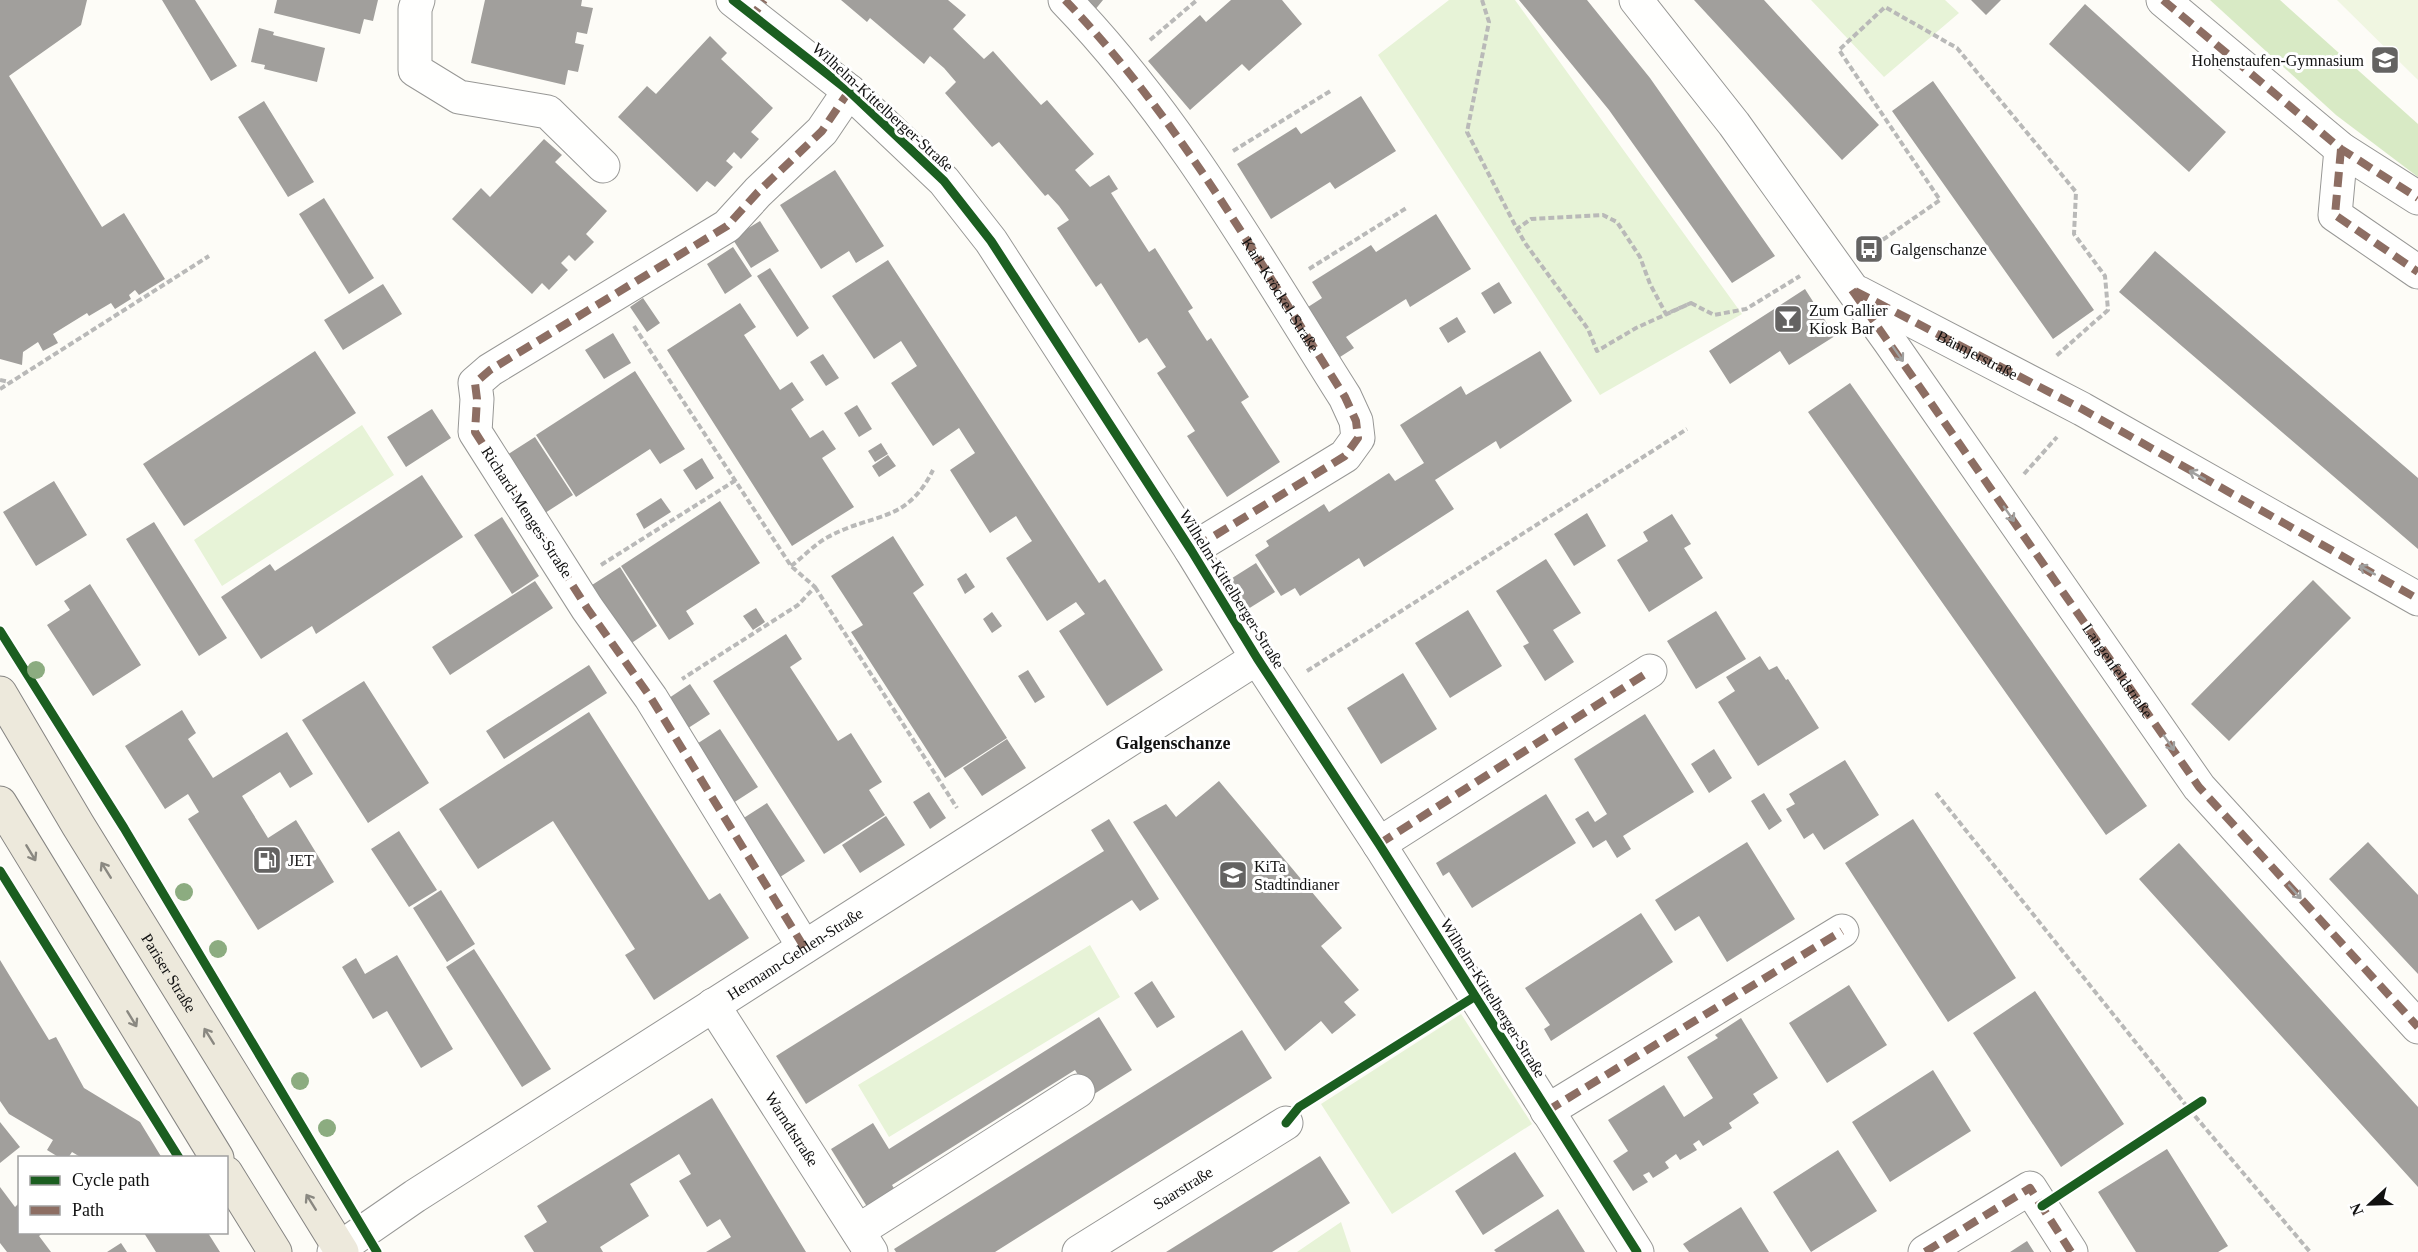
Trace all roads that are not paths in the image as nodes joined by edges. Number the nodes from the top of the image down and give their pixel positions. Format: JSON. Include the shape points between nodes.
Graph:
{"nodes":[{"id":1,"x":418,"y":0,"type":"edge"},
{"id":2,"x":1065,"y":0,"type":"edge"},
{"id":3,"x":1636,"y":0,"type":"edge"},
{"id":4,"x":2163,"y":0,"type":"edge"},
{"id":5,"x":751,"y":5,"type":"edge"},
{"id":6,"x":849,"y":91,"type":"junction"},
{"id":7,"x":2341,"y":149,"type":"junction"},
{"id":8,"x":603,"y":166,"type":"dead end"},
{"id":9,"x":2418,"y":198,"type":"edge"},
{"id":10,"x":2418,"y":272,"type":"edge"},
{"id":11,"x":1852,"y":290,"type":"junction"},
{"id":12,"x":1191,"y":550,"type":"junction"},
{"id":13,"x":2418,"y":599,"type":"edge"},
{"id":14,"x":1257,"y":658,"type":"junction"},
{"id":15,"x":1650,"y":671,"type":"dead end"},
{"id":16,"x":0,"y":693,"type":"edge"},
{"id":17,"x":0,"y":803,"type":"edge"},
{"id":18,"x":1379,"y":843,"type":"junction"},
{"id":19,"x":1842,"y":931,"type":"dead end"},
{"id":20,"x":804,"y":947,"type":"junction"},
{"id":21,"x":713,"y":1005,"type":"junction"},
{"id":22,"x":2418,"y":1027,"type":"edge"},
{"id":23,"x":1078,"y":1091,"type":"dead end"},
{"id":24,"x":1547,"y":1111,"type":"junction"},
{"id":25,"x":1286,"y":1123,"type":"dead end"},
{"id":26,"x":216,"y":1156,"type":"edge"},
{"id":27,"x":228,"y":1176,"type":"edge"},
{"id":28,"x":864,"y":1242,"type":"edge"},
{"id":29,"x":338,"y":1251,"type":"edge"},
{"id":30,"x":274,"y":1252,"type":"edge"},
{"id":31,"x":1079,"y":1252,"type":"edge"},
{"id":32,"x":1637,"y":1252,"type":"edge"},
{"id":33,"x":1925,"y":1252,"type":"edge"},
{"id":34,"x":2071,"y":1252,"type":"edge"}],
"edges":[{"from":1,"to":8,"type":"street","via":[[415,70],[459,97],[548,112]]},
{"from":2,"to":12,"type":"street","name":"Karl-Kröckel-Straße","via":[[1123,64],[1202,171],[1346,397],[1356,421],[1358,438],[1346,456]]},
{"from":3,"to":11,"type":"street","name":"Bännjerstraße","via":[[1734,124]]},
{"from":4,"to":7,"type":"street"},
{"from":5,"to":6,"type":"street","name":"Wilhelm-Kittelberger-Straße"},
{"from":6,"to":12,"type":"street","name":"Wilhelm-Kittelberger-Straße","via":[[944,181],[991,241]]},
{"from":6,"to":20,"type":"street","name":"Richard-Menges-Straße","via":[[822,131],[727,226],[490,370],[475,384],[475,432],[651,698]]},
{"from":7,"to":9,"type":"street"},
{"from":7,"to":10,"type":"street","via":[[2335,215]]},
{"from":13,"to":11,"type":"street","name":"Bännjerstraße","one_way":true,"via":[[2082,409]]},
{"from":11,"to":22,"type":"street","name":"Langenfeldstraße","one_way":true,"via":[[2199,787]]},
{"from":12,"to":14,"type":"street","name":"Wilhelm-Kittelberger-Straße"},
{"from":14,"to":18,"type":"street","name":"Wilhelm-Kittelberger-Straße"},
{"from":14,"to":20,"type":"street","name":"Hermann-Gehlen-Straße"},
{"from":15,"to":18,"type":"street"},
{"from":29,"to":16,"type":"main road","name":"Pariser Straße","one_way":true},
{"from":17,"to":26,"type":"main road","one_way":true},
{"from":18,"to":24,"type":"street","name":"Wilhelm-Kittelberger-Straße"},
{"from":19,"to":24,"type":"street"},
{"from":20,"to":21,"type":"street","name":"Hermann-Gehlen-Straße"},
{"from":21,"to":28,"type":"street","name":"Warndtstraße"},
{"from":21,"to":29,"type":"street","name":"Hermann-Gehlen-Straße"},
{"from":23,"to":28,"type":"street"},
{"from":24,"to":32,"type":"street","name":"Wilhelm-Kittelberger-Straße"},
{"from":25,"to":31,"type":"street","name":"Saarstraße"},
{"from":27,"to":30,"type":"main road"},
{"from":33,"to":34,"type":"street","via":[[2030,1188]]}]}
